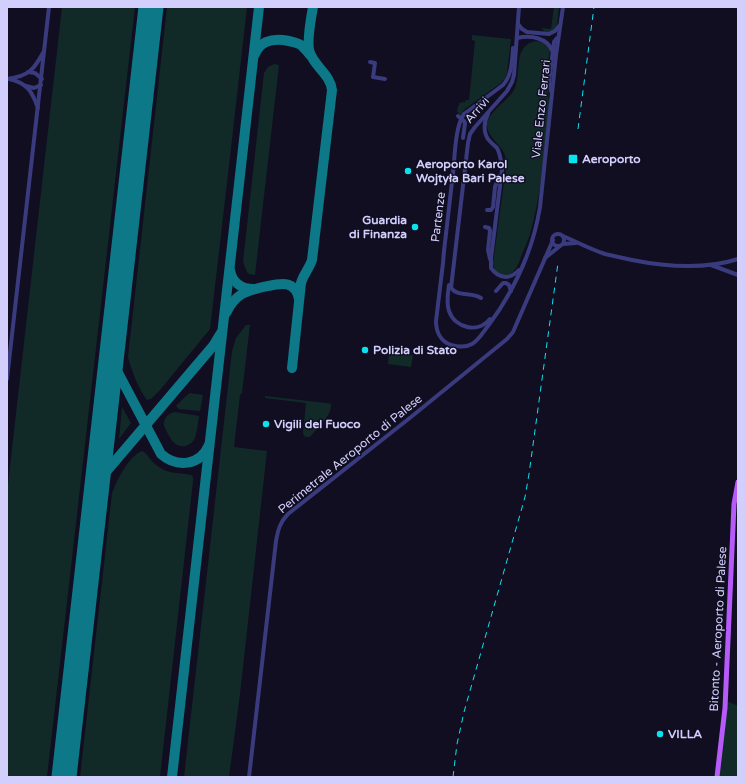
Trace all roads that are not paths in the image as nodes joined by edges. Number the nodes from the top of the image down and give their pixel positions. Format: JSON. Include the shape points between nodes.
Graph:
{"nodes":[{"id":1,"x":49,"y":7,"type":"edge"},
{"id":2,"x":519,"y":7,"type":"edge"},
{"id":3,"x":563,"y":7,"type":"edge"},
{"id":4,"x":518,"y":14,"type":"junction"},
{"id":5,"x":519,"y":25,"type":"junction"},
{"id":6,"x":559,"y":27,"type":"junction"},
{"id":7,"x":518,"y":38,"type":"junction"},
{"id":8,"x":557,"y":38,"type":"junction"},
{"id":9,"x":45,"y":49,"type":"junction"},
{"id":10,"x":553,"y":52,"type":"junction"},
{"id":11,"x":370,"y":62,"type":"dead end"},
{"id":12,"x":28,"y":72,"type":"junction"},
{"id":13,"x":7,"y":79,"type":"edge"},
{"id":14,"x":42,"y":79,"type":"junction"},
{"id":15,"x":385,"y":79,"type":"dead end"},
{"id":16,"x":41,"y":85,"type":"junction"},
{"id":17,"x":26,"y":86,"type":"junction"},
{"id":18,"x":552,"y":95,"type":"junction"},
{"id":19,"x":494,"y":106,"type":"junction"},
{"id":20,"x":38,"y":109,"type":"junction"},
{"id":21,"x":458,"y":116,"type":"dead end"},
{"id":22,"x":464,"y":138,"type":"dead end"},
{"id":23,"x":501,"y":162,"type":"junction"},
{"id":24,"x":487,"y":210,"type":"dead end"},
{"id":25,"x":485,"y":227,"type":"dead end"},
{"id":26,"x":563,"y":236,"type":"junction"},
{"id":27,"x":552,"y":240,"type":"junction"},
{"id":28,"x":576,"y":243,"type":"junction"},
{"id":29,"x":561,"y":245,"type":"junction"},
{"id":30,"x":738,"y":259,"type":"edge"},
{"id":31,"x":544,"y":260,"type":"junction"},
{"id":32,"x":491,"y":264,"type":"junction"},
{"id":33,"x":523,"y":264,"type":"junction"},
{"id":34,"x":711,"y":265,"type":"junction"},
{"id":35,"x":452,"y":266,"type":"dead end"},
{"id":36,"x":738,"y":275,"type":"edge"},
{"id":37,"x":496,"y":291,"type":"dead end"},
{"id":38,"x":511,"y":292,"type":"junction"},
{"id":39,"x":481,"y":298,"type":"dead end"},
{"id":40,"x":504,"y":302,"type":"junction"},
{"id":41,"x":7,"y":379,"type":"edge"},
{"id":42,"x":738,"y":482,"type":"edge"},
{"id":43,"x":249,"y":777,"type":"edge"},
{"id":44,"x":718,"y":777,"type":"edge"}],
"edges":[{"from":1,"to":9,"type":"street"},
{"from":2,"to":4,"type":"street"},
{"from":3,"to":6,"type":"street","name":"Viale Enzo Ferrari"},
{"from":4,"to":5,"type":"street","name":"Arrivi"},
{"from":4,"to":40,"type":"street","name":"Partenze","bridge":true,"via":[[507,80],[464,114],[460,121],[436,328],[448,344],[467,346],[476,341]]},
{"from":5,"to":6,"type":"street","via":[[527,32],[549,34]]},
{"from":5,"to":7,"type":"street","name":"Arrivi"},
{"from":6,"to":8,"type":"street"},
{"from":6,"to":18,"type":"street","name":"Viale Enzo Ferrari"},
{"from":7,"to":10,"type":"street","via":[[543,40]]},
{"from":7,"to":19,"type":"street","name":"Arrivi","via":[[512,82]]},
{"from":8,"to":10,"type":"street"},
{"from":8,"to":18,"type":"street"},
{"from":9,"to":12,"type":"street","via":[[36,66]]},
{"from":9,"to":14,"type":"street"},
{"from":10,"to":18,"type":"street","via":[[549,82]]},
{"from":11,"to":15,"type":"street","via":[[375,63],[373,77]]},
{"from":12,"to":13,"type":"street"},
{"from":12,"to":14,"type":"street","via":[[35,73]]},
{"from":13,"to":17,"type":"street"},
{"from":14,"to":16,"type":"street"},
{"from":16,"to":17,"type":"street","via":[[34,88]]},
{"from":16,"to":20,"type":"street"},
{"from":17,"to":20,"type":"street"},
{"from":18,"to":33,"type":"street","name":"Viale Enzo Ferrari","via":[[537,225]]},
{"from":19,"to":23,"type":"street","via":[[485,122],[485,131],[497,148]]},
{"from":19,"to":39,"type":"street","name":"Arrivi","via":[[469,136],[451,288],[458,293]]},
{"from":20,"to":41,"type":"street"},
{"from":21,"to":22,"type":"street","via":[[465,123]]},
{"from":23,"to":24,"type":"street","via":[[493,207]]},
{"from":23,"to":32,"type":"street"},
{"from":25,"to":32,"type":"street","via":[[490,231],[488,250]]},
{"from":26,"to":27,"type":"street","via":[[556,235]]},
{"from":26,"to":28,"type":"street"},
{"from":26,"to":29,"type":"street"},
{"from":27,"to":29,"type":"street","via":[[555,245]]},
{"from":27,"to":31,"type":"street","name":"Perimetrale Aeroporto di Palese"},
{"from":28,"to":29,"type":"street"},
{"from":28,"to":34,"type":"street","via":[[605,254],[644,262],[676,266]]},
{"from":29,"to":31,"type":"street","name":"Perimetrale Aeroporto di Palese"},
{"from":30,"to":34,"type":"street"},
{"from":31,"to":43,"type":"street","name":"Perimetrale Aeroporto di Palese","via":[[508,340],[282,520],[277,535]]},
{"from":32,"to":33,"type":"street","via":[[494,271],[504,277],[514,274]]},
{"from":33,"to":38,"type":"street","name":"Viale Enzo Ferrari"},
{"from":34,"to":36,"type":"street"},
{"from":35,"to":40,"type":"street","via":[[448,309],[453,319],[462,326],[481,326],[488,322]]},
{"from":37,"to":38,"type":"street","via":[[506,282]]},
{"from":38,"to":40,"type":"street","name":"Viale Enzo Ferrari"},
{"from":42,"to":44,"type":"main road","name":"Bitonto - Aeroporto di Palese","via":[[734,504]]}]}
